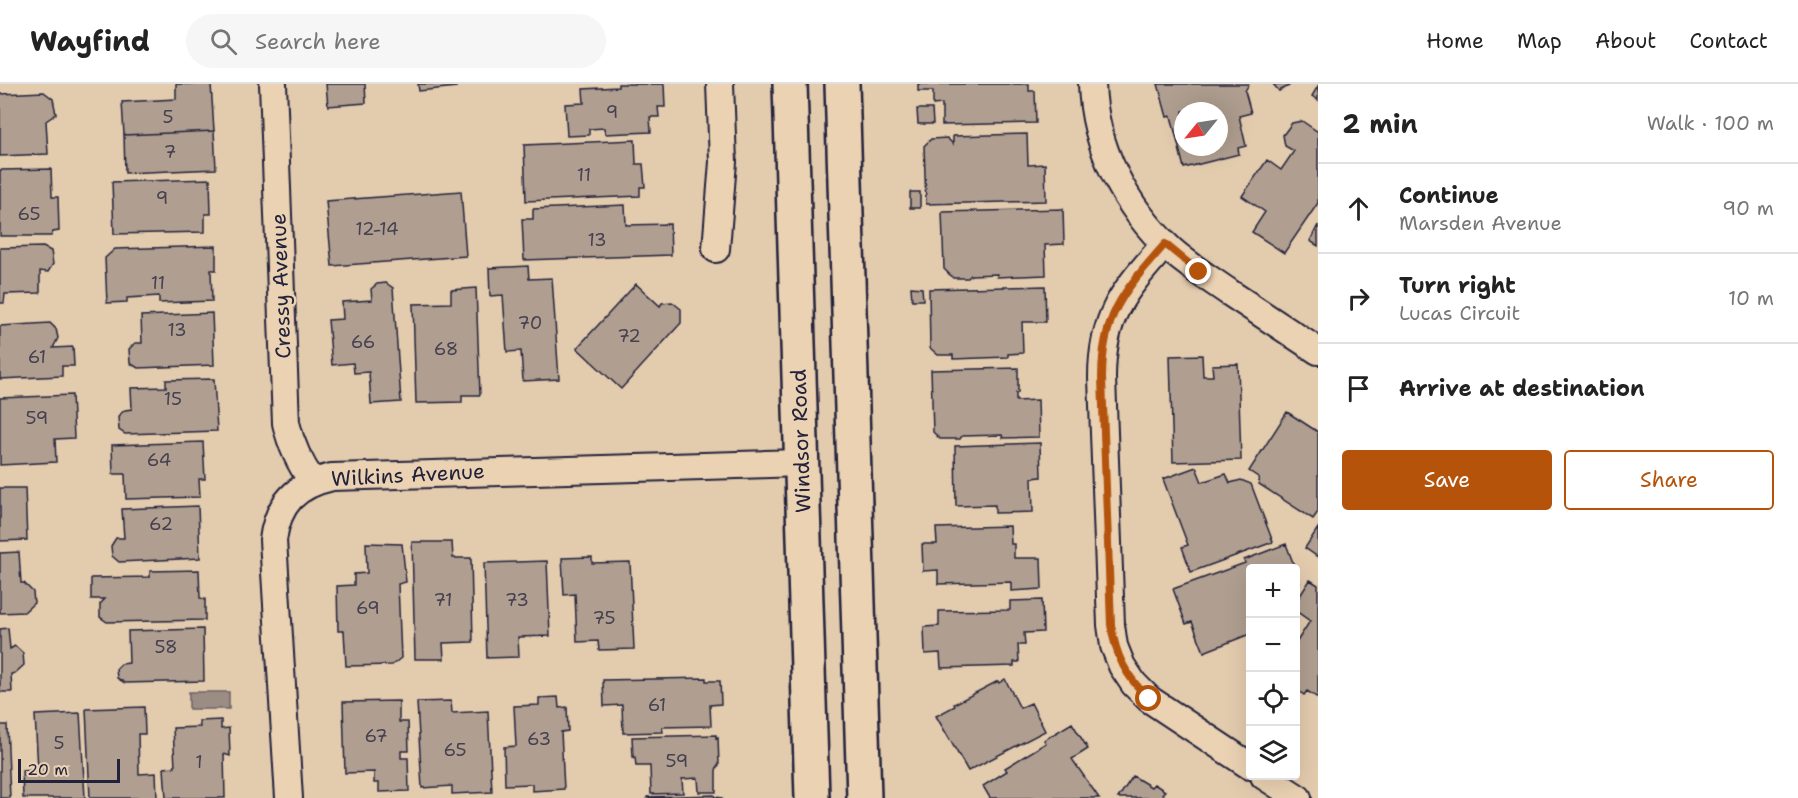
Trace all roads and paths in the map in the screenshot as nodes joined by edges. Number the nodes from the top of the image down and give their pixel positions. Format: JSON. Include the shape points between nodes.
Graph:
{"nodes":[{"id":1,"x":273,"y":84,"type":"edge"},
{"id":2,"x":720,"y":84,"type":"edge"},
{"id":3,"x":790,"y":84,"type":"edge"},
{"id":4,"x":842,"y":84,"type":"edge"},
{"id":5,"x":1092,"y":84,"type":"edge"},
{"id":6,"x":1165,"y":244,"type":"junction"},
{"id":7,"x":716,"y":249,"type":"dead end"},
{"id":8,"x":1318,"y":351,"type":"edge"},
{"id":9,"x":801,"y":463,"type":"junction"},
{"id":10,"x":313,"y":482,"type":"junction"},
{"id":11,"x":1246,"y":763,"type":"edge"},
{"id":12,"x":1270,"y":780,"type":"edge"},
{"id":13,"x":289,"y":798,"type":"edge"},
{"id":14,"x":812,"y":798,"type":"edge"},
{"id":15,"x":864,"y":798,"type":"edge"},
{"id":16,"x":1298,"y":798,"type":"edge"}],
"edges":[{"from":1,"to":10,"type":"street","name":"Cressy Avenue","via":[[286,423],[291,444]]},
{"from":2,"to":7,"type":"street","via":[[723,162]]},
{"from":3,"to":9,"type":"main road","name":"Windsor Road"},
{"from":4,"to":15,"type":"main road"},
{"from":5,"to":6,"type":"street","via":[[1104,147],[1115,174],[1136,209]]},
{"from":6,"to":8,"type":"street","via":[[1199,272]]},
{"from":6,"to":11,"type":"street","via":[[1121,298],[1104,344],[1102,378],[1114,646],[1122,666],[1149,699]]},
{"from":9,"to":10,"type":"street","name":"Wilkins Avenue","via":[[332,477]]},
{"from":9,"to":14,"type":"main road","name":"Windsor Road"},
{"from":10,"to":13,"type":"street","name":"Wilkins Avenue","via":[[299,489],[279,513],[273,540]]},
{"from":12,"to":16,"type":"street"}]}
